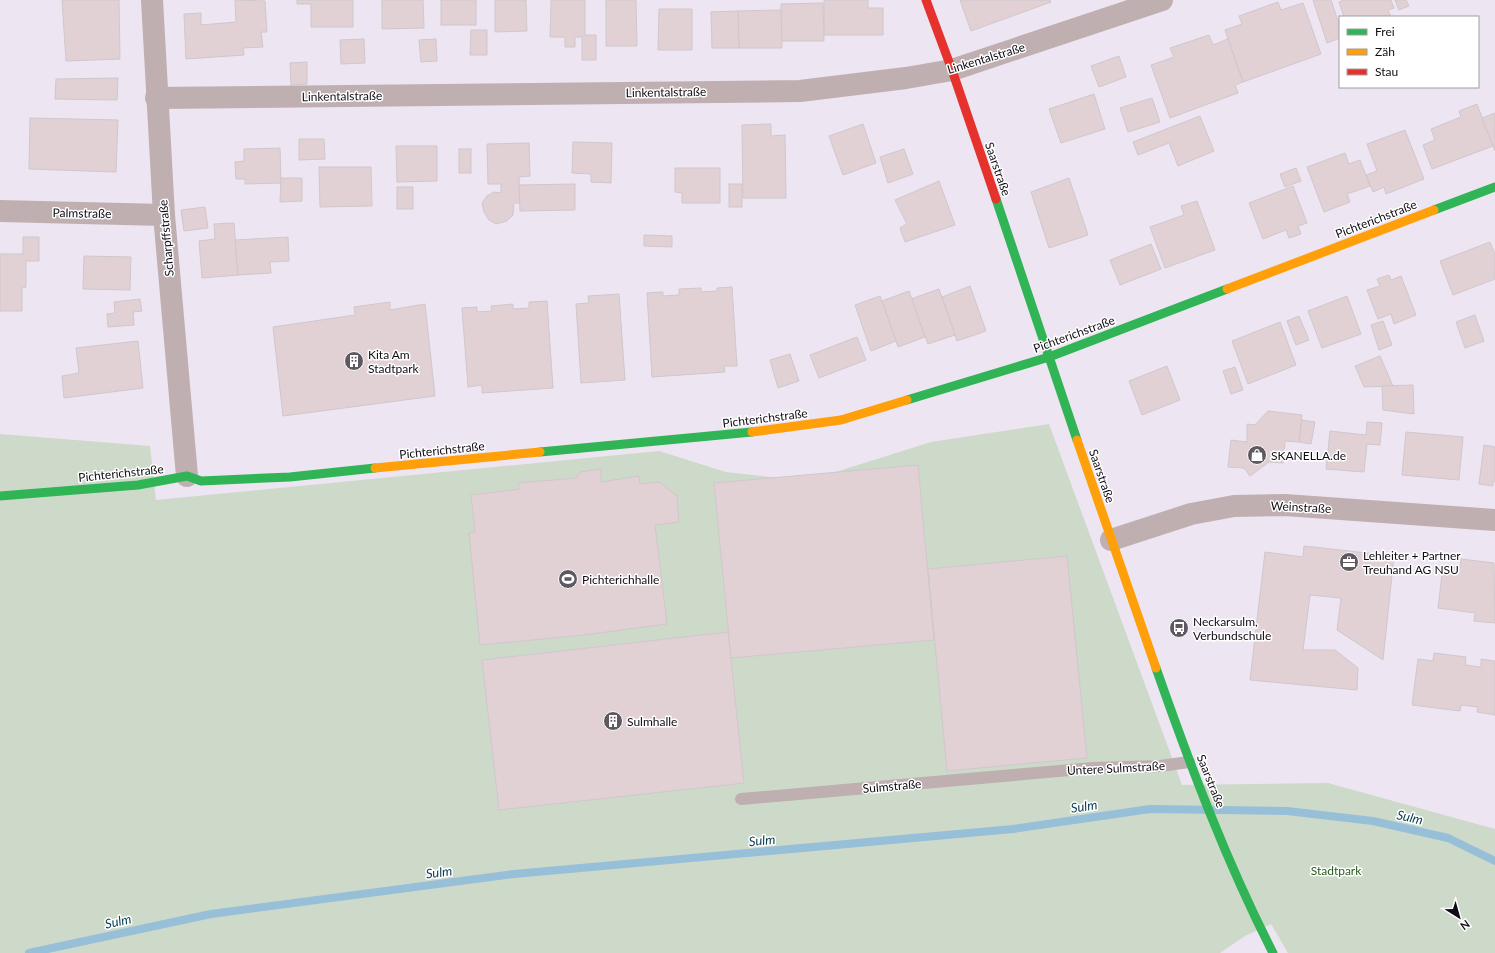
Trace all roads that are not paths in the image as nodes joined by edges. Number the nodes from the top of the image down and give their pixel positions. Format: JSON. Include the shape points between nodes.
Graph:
{"nodes":[{"id":1,"x":152,"y":0,"type":"edge"},
{"id":2,"x":926,"y":0,"type":"edge"},
{"id":3,"x":1162,"y":0,"type":"edge"},
{"id":4,"x":952,"y":70,"type":"junction"},
{"id":5,"x":156,"y":98,"type":"junction"},
{"id":6,"x":1495,"y":187,"type":"edge"},
{"id":7,"x":0,"y":211,"type":"edge"},
{"id":8,"x":164,"y":215,"type":"junction"},
{"id":9,"x":1049,"y":357,"type":"junction"},
{"id":10,"x":187,"y":476,"type":"junction"},
{"id":11,"x":0,"y":496,"type":"edge"},
{"id":12,"x":1495,"y":520,"type":"edge"},
{"id":13,"x":1111,"y":540,"type":"junction"},
{"id":14,"x":1190,"y":762,"type":"junction"},
{"id":15,"x":1043,"y":773,"type":"joint"},
{"id":16,"x":740,"y":799,"type":"dead end"},
{"id":17,"x":1273,"y":953,"type":"edge"}],
"edges":[{"from":1,"to":5,"type":"street","name":"Scharpffstraße"},
{"from":2,"to":4,"type":"street","name":"Saarstraße"},
{"from":3,"to":4,"type":"street","name":"Linkentalstraße"},
{"from":4,"to":5,"type":"street","name":"Linkentalstraße","via":[[800,91]]},
{"from":4,"to":9,"type":"street","name":"Saarstraße"},
{"from":5,"to":8,"type":"street","name":"Scharpffstraße"},
{"from":6,"to":9,"type":"street","name":"Pichterichstraße"},
{"from":7,"to":8,"type":"street","name":"Palmstraße"},
{"from":8,"to":10,"type":"street","name":"Scharpffstraße"},
{"from":9,"to":10,"type":"street","name":"Pichterichstraße","via":[[841,420],[793,427],[290,477],[201,481]]},
{"from":9,"to":13,"type":"street","name":"Saarstraße"},
{"from":10,"to":11,"type":"street","name":"Pichterichstraße","via":[[138,485]]},
{"from":12,"to":13,"type":"street","name":"Weinstraße","via":[[1285,504],[1234,506],[1191,514]]},
{"from":13,"to":14,"type":"street","name":"Saarstraße"},
{"from":14,"to":15,"type":"lane","name":"Untere Sulmstraße"},
{"from":14,"to":17,"type":"street","name":"Saarstraße","via":[[1250,908]]},
{"from":15,"to":16,"type":"lane","name":"Sulmstraße"}]}
